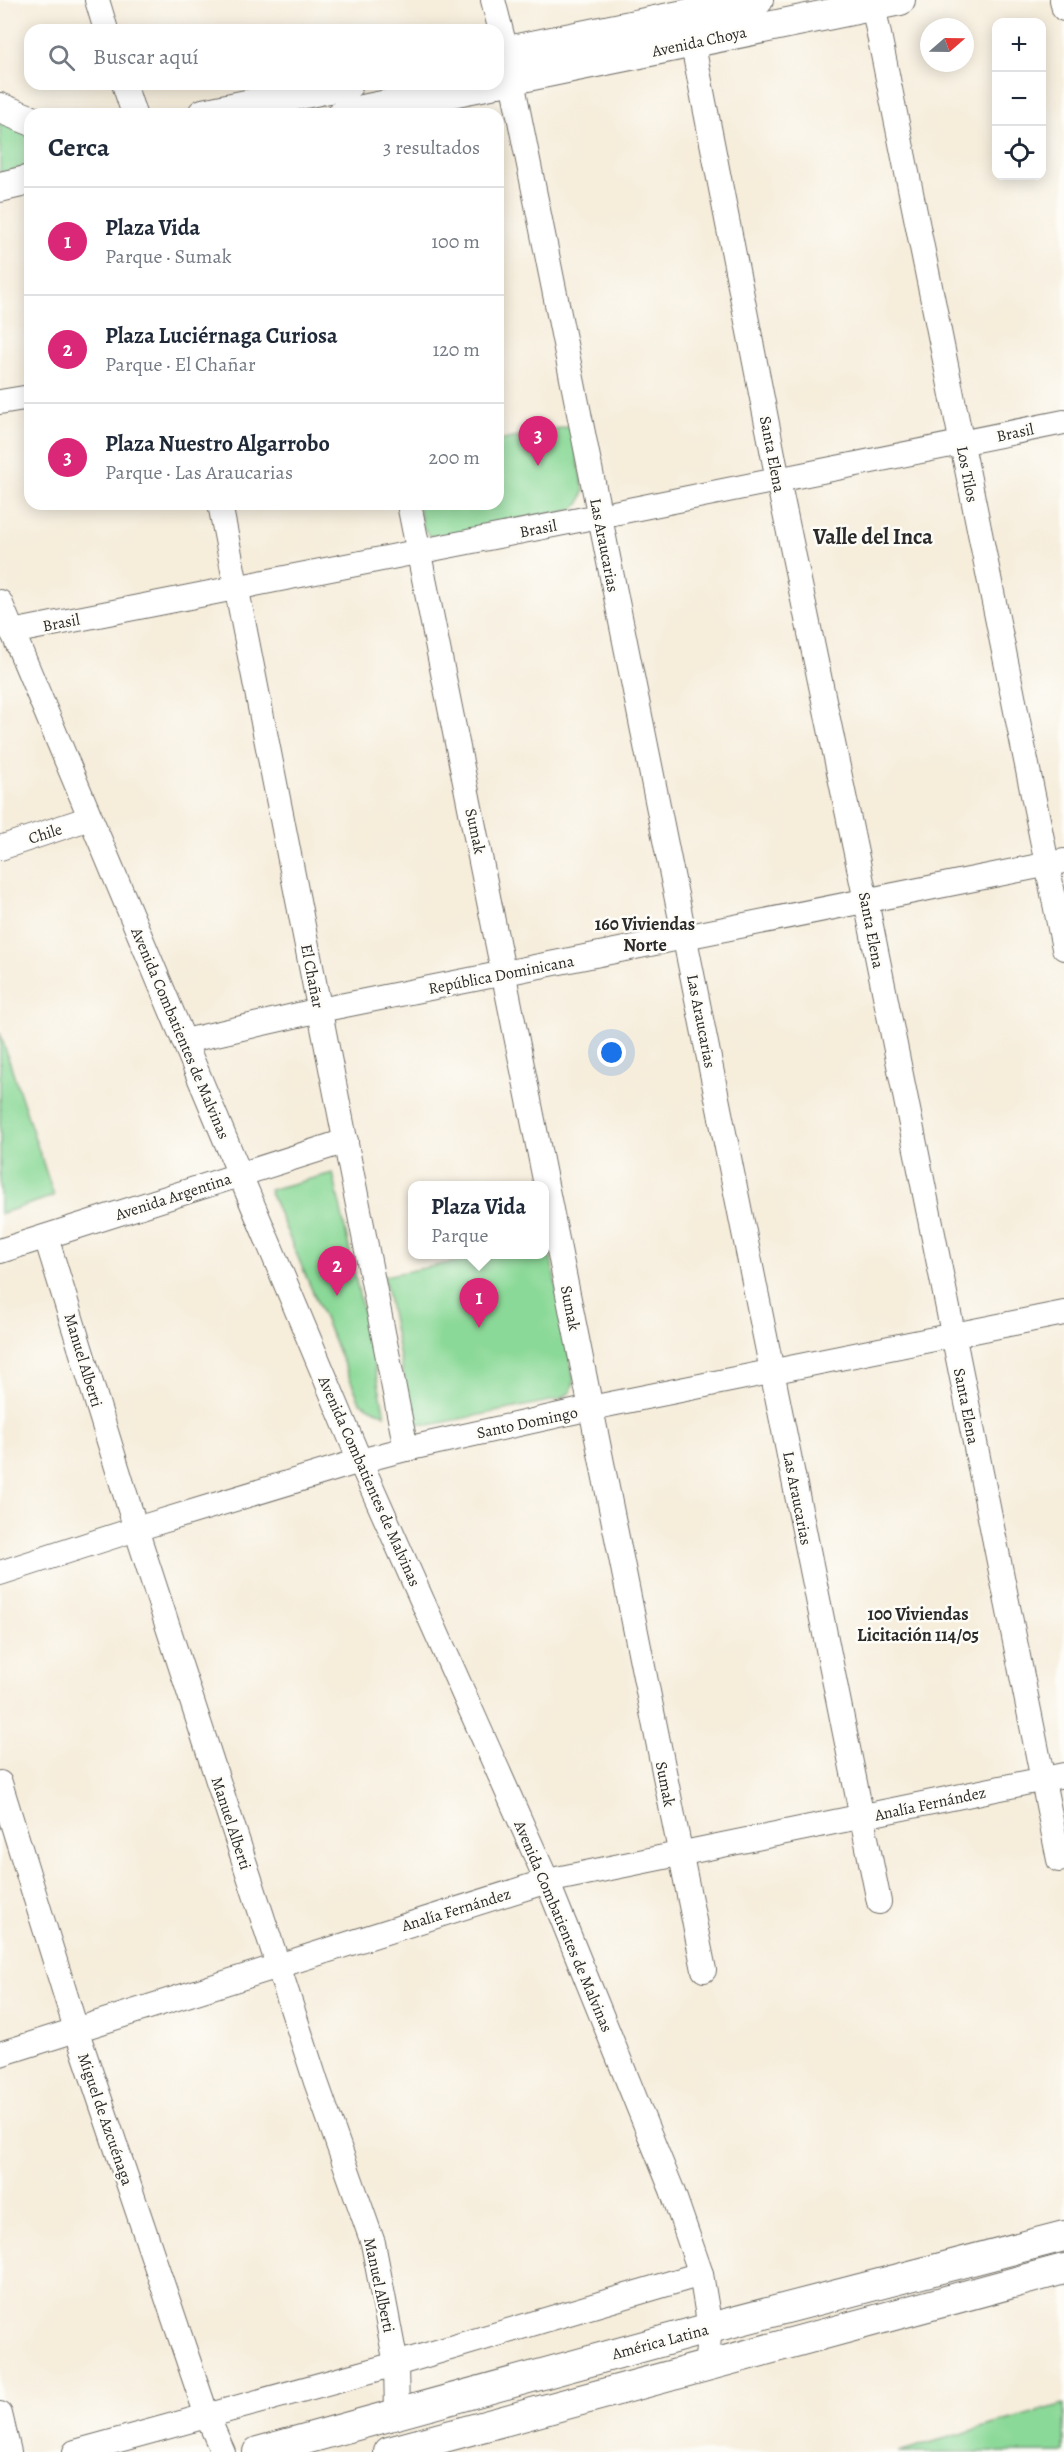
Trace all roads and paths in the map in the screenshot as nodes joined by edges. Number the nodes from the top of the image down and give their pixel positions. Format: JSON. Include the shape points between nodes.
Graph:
{"nodes":[{"id":1,"x":97,"y":0,"type":"edge"},
{"id":2,"x":493,"y":0,"type":"edge"},
{"id":3,"x":758,"y":0,"type":"edge"},
{"id":4,"x":1062,"y":0,"type":"edge"},
{"id":5,"x":882,"y":2,"type":"edge"},
{"id":6,"x":1064,"y":9,"type":"edge"},
{"id":7,"x":687,"y":19,"type":"edge"},
{"id":8,"x":104,"y":24,"type":"edge"},
{"id":9,"x":496,"y":24,"type":"edge"},
{"id":10,"x":504,"y":69,"type":"edge"},
{"id":11,"x":504,"y":84,"type":"edge"},
{"id":12,"x":126,"y":90,"type":"edge"},
{"id":13,"x":429,"y":90,"type":"edge"},
{"id":14,"x":335,"y":96,"type":"edge"},
{"id":15,"x":0,"y":108,"type":"edge"},
{"id":16,"x":132,"y":108,"type":"edge"},
{"id":17,"x":246,"y":108,"type":"edge"},
{"id":18,"x":365,"y":108,"type":"edge"},
{"id":19,"x":24,"y":118,"type":"edge"},
{"id":20,"x":24,"y":181,"type":"edge"},
{"id":21,"x":0,"y":187,"type":"edge"},
{"id":22,"x":24,"y":397,"type":"edge"},
{"id":23,"x":0,"y":402,"type":"edge"},
{"id":24,"x":1064,"y":422,"type":"edge"},
{"id":25,"x":962,"y":443,"type":"junction"},
{"id":26,"x":778,"y":480,"type":"junction"},
{"id":27,"x":221,"y":510,"type":"edge"},
{"id":28,"x":410,"y":510,"type":"edge"},
{"id":29,"x":599,"y":516,"type":"junction"},
{"id":30,"x":418,"y":552,"type":"junction"},
{"id":31,"x":237,"y":588,"type":"junction"},
{"id":32,"x":0,"y":602,"type":"edge"},
{"id":33,"x":12,"y":632,"type":"junction"},
{"id":34,"x":90,"y":818,"type":"junction"},
{"id":35,"x":0,"y":848,"type":"edge"},
{"id":36,"x":1055,"y":863,"type":"edge"},
{"id":37,"x":866,"y":902,"type":"junction"},
{"id":38,"x":685,"y":938,"type":"junction"},
{"id":39,"x":1064,"y":948,"type":"edge"},
{"id":40,"x":505,"y":974,"type":"junction"},
{"id":41,"x":320,"y":1010,"type":"junction"},
{"id":42,"x":185,"y":1041,"type":"junction"},
{"id":43,"x":346,"y":1141,"type":"junction"},
{"id":44,"x":239,"y":1175,"type":"junction"},
{"id":45,"x":546,"y":1181,"type":"edge"},
{"id":46,"x":549,"y":1196,"type":"edge"},
{"id":47,"x":46,"y":1237,"type":"junction"},
{"id":48,"x":0,"y":1251,"type":"edge"},
{"id":49,"x":1064,"y":1313,"type":"edge"},
{"id":50,"x":953,"y":1336,"type":"junction"},
{"id":51,"x":772,"y":1372,"type":"junction"},
{"id":52,"x":591,"y":1408,"type":"junction"},
{"id":53,"x":406,"y":1449,"type":"junction"},
{"id":54,"x":360,"y":1461,"type":"junction"},
{"id":55,"x":136,"y":1529,"type":"junction"},
{"id":56,"x":0,"y":1573,"type":"edge"},
{"id":57,"x":1053,"y":1778,"type":"edge"},
{"id":58,"x":0,"y":1783,"type":"edge"},
{"id":59,"x":862,"y":1817,"type":"junction"},
{"id":60,"x":680,"y":1854,"type":"junction"},
{"id":61,"x":1059,"y":1860,"type":"dead end"},
{"id":62,"x":547,"y":1881,"type":"junction"},
{"id":63,"x":879,"y":1902,"type":"dead end"},
{"id":64,"x":278,"y":1965,"type":"junction"},
{"id":65,"x":704,"y":1970,"type":"dead end"},
{"id":66,"x":76,"y":2029,"type":"junction"},
{"id":67,"x":0,"y":2054,"type":"edge"},
{"id":68,"x":1064,"y":2236,"type":"edge"},
{"id":69,"x":1064,"y":2270,"type":"edge"},
{"id":70,"x":701,"y":2274,"type":"junction"},
{"id":71,"x":710,"y":2328,"type":"junction"},
{"id":72,"x":396,"y":2364,"type":"junction"},
{"id":73,"x":706,"y":2367,"type":"junction"},
{"id":74,"x":397,"y":2413,"type":"junction"},
{"id":75,"x":0,"y":2414,"type":"edge"},
{"id":76,"x":207,"y":2416,"type":"junction"},
{"id":77,"x":9,"y":2452,"type":"edge"},
{"id":78,"x":75,"y":2452,"type":"edge"},
{"id":79,"x":223,"y":2452,"type":"edge"},
{"id":80,"x":258,"y":2452,"type":"edge"},
{"id":81,"x":389,"y":2452,"type":"edge"}],
"edges":[{"from":1,"to":8,"type":"street"},
{"from":2,"to":9,"type":"street","name":"Las Araucarias"},
{"from":3,"to":7,"type":"main road","name":"Avenida Choya"},
{"from":4,"to":6,"type":"street"},
{"from":5,"to":7,"type":"main road","name":"Avenida Choya"},
{"from":5,"to":25,"type":"street","name":"Los Tilos"},
{"from":7,"to":10,"type":"main road","name":"Avenida Choya"},
{"from":7,"to":26,"type":"street","name":"Santa Elena"},
{"from":11,"to":29,"type":"street","name":"Las Araucarias"},
{"from":12,"to":16,"type":"street"},
{"from":13,"to":18,"type":"main road","name":"Avenida Choya"},
{"from":14,"to":17,"type":"main road"},
{"from":15,"to":19,"type":"main road"},
{"from":20,"to":21,"type":"main road"},
{"from":22,"to":23,"type":"street"},
{"from":24,"to":25,"type":"street","name":"Brasil"},
{"from":25,"to":26,"type":"street","name":"Brasil"},
{"from":25,"to":36,"type":"street","name":"Los Tilos"},
{"from":26,"to":29,"type":"street","name":"Brasil"},
{"from":26,"to":37,"type":"street","name":"Santa Elena"},
{"from":27,"to":31,"type":"street","name":"El Chañar"},
{"from":28,"to":30,"type":"street","name":"Sumak"},
{"from":29,"to":30,"type":"street","name":"Brasil"},
{"from":29,"to":38,"type":"street","name":"Las Araucarias"},
{"from":30,"to":31,"type":"street","name":"Brasil"},
{"from":30,"to":40,"type":"street","name":"Sumak"},
{"from":31,"to":33,"type":"street","name":"Brasil"},
{"from":31,"to":41,"type":"street","name":"El Chañar"},
{"from":32,"to":33,"type":"street","name":"Avenida Combatientes de Malvinas"},
{"from":33,"to":34,"type":"street","name":"Avenida Combatientes de Malvinas"},
{"from":34,"to":35,"type":"street","name":"Chile"},
{"from":34,"to":42,"type":"street","name":"Avenida Combatientes de Malvinas"},
{"from":36,"to":37,"type":"street","name":"República Dominicana"},
{"from":36,"to":39,"type":"street","name":"Los Tilos"},
{"from":37,"to":38,"type":"street","name":"República Dominicana"},
{"from":37,"to":50,"type":"street","name":"Santa Elena"},
{"from":38,"to":40,"type":"street","name":"República Dominicana"},
{"from":38,"to":51,"type":"street","name":"Las Araucarias"},
{"from":40,"to":41,"type":"street","name":"República Dominicana"},
{"from":40,"to":45,"type":"street","name":"Sumak"},
{"from":41,"to":42,"type":"street","name":"República Dominicana"},
{"from":41,"to":43,"type":"street","name":"El Chañar"},
{"from":42,"to":44,"type":"street","name":"Avenida Combatientes de Malvinas"},
{"from":43,"to":44,"type":"street","name":"Avenida Argentina"},
{"from":43,"to":53,"type":"street","name":"El Chañar"},
{"from":44,"to":47,"type":"street","name":"Avenida Argentina"},
{"from":44,"to":54,"type":"street","name":"Avenida Combatientes de Malvinas"},
{"from":46,"to":52,"type":"street","name":"Sumak"},
{"from":47,"to":48,"type":"street","name":"Avenida Argentina"},
{"from":47,"to":55,"type":"street","name":"Manuel Alberti"},
{"from":49,"to":50,"type":"street","name":"Santo Domingo"},
{"from":50,"to":51,"type":"street","name":"Santo Domingo"},
{"from":50,"to":57,"type":"street","name":"Santa Elena"},
{"from":51,"to":52,"type":"street","name":"Santo Domingo"},
{"from":51,"to":59,"type":"street","name":"Las Araucarias"},
{"from":52,"to":53,"type":"street","name":"Santo Domingo"},
{"from":52,"to":60,"type":"street","name":"Sumak"},
{"from":53,"to":54,"type":"street","name":"Santo Domingo"},
{"from":54,"to":55,"type":"street","name":"Santo Domingo"},
{"from":54,"to":62,"type":"street","name":"Avenida Combatientes de Malvinas"},
{"from":55,"to":56,"type":"street","name":"Santo Domingo"},
{"from":55,"to":64,"type":"street","name":"Manuel Alberti"},
{"from":57,"to":59,"type":"street","name":"Analía Fernández"},
{"from":57,"to":61,"type":"street","name":"Santa Elena"},
{"from":58,"to":66,"type":"street","name":"Miguel de Azcuénaga"},
{"from":59,"to":60,"type":"street","name":"Analía Fernández"},
{"from":59,"to":63,"type":"street","name":"Las Araucarias"},
{"from":60,"to":62,"type":"street","name":"Analía Fernández"},
{"from":60,"to":65,"type":"street","name":"Sumak"},
{"from":62,"to":64,"type":"street","name":"Analía Fernández"},
{"from":62,"to":70,"type":"street","name":"Avenida Combatientes de Malvinas","via":[[672,2190]]},
{"from":64,"to":66,"type":"street","name":"Analía Fernández"},
{"from":64,"to":72,"type":"street","name":"Manuel Alberti","via":[[373,2243]]},
{"from":66,"to":67,"type":"street","name":"Analía Fernández"},
{"from":66,"to":76,"type":"street","name":"Miguel de Azcuénaga"},
{"from":68,"to":71,"type":"main road","name":"América Latina"},
{"from":69,"to":73,"type":"main road"},
{"from":70,"to":71,"type":"street","name":"Avenida Combatientes de Malvinas"},
{"from":70,"to":72,"type":"street"},
{"from":71,"to":73,"type":"street","name":"Avenida Combatientes de Malvinas"},
{"from":71,"to":74,"type":"main road","name":"América Latina"},
{"from":72,"to":74,"type":"street","name":"Manuel Alberti"},
{"from":72,"to":76,"type":"street"},
{"from":73,"to":81,"type":"main road"},
{"from":74,"to":80,"type":"main road","name":"América Latina"},
{"from":75,"to":77,"type":"street"},
{"from":76,"to":78,"type":"street"},
{"from":76,"to":79,"type":"street","name":"Miguel de Azcuénaga"}]}
